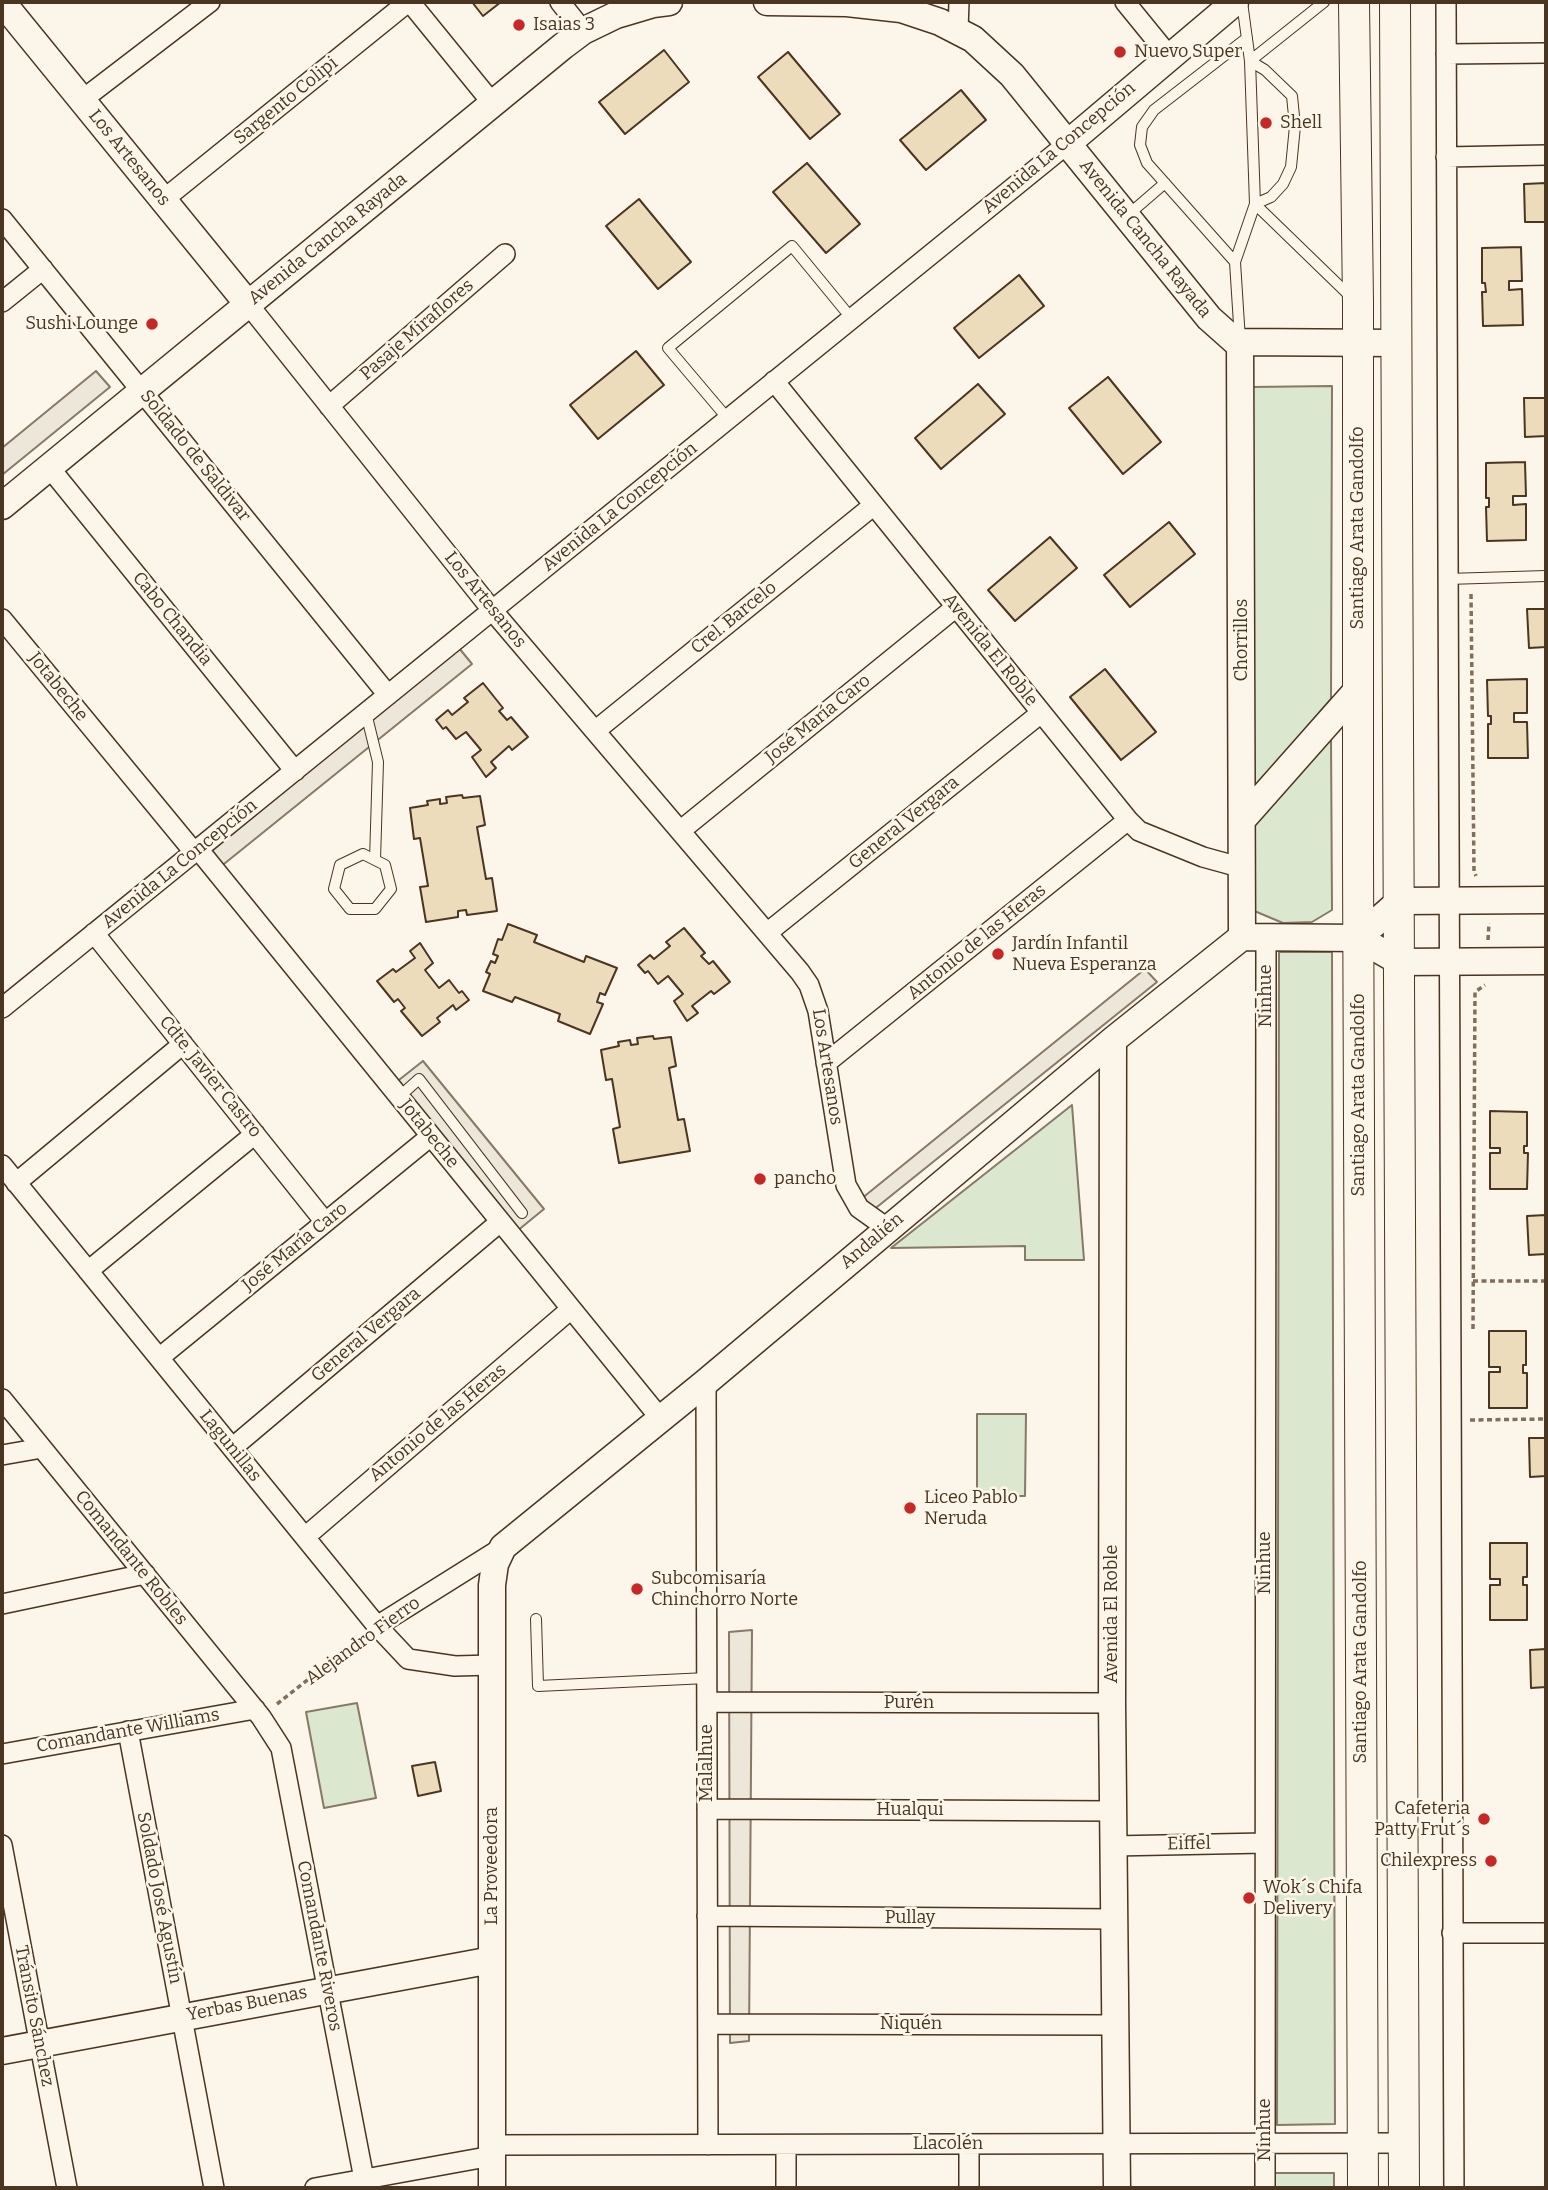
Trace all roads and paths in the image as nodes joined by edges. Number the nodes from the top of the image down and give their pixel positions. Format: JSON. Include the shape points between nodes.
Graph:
{"nodes":[{"id":1,"x":210,"y":2,"type":"edge"},
{"id":2,"x":409,"y":2,"type":"edge"},
{"id":3,"x":560,"y":2,"type":"edge"},
{"id":4,"x":670,"y":2,"type":"edge"},
{"id":5,"x":767,"y":2,"type":"edge"},
{"id":6,"x":813,"y":2,"type":"edge"},
{"id":7,"x":960,"y":2,"type":"edge"},
{"id":8,"x":1125,"y":2,"type":"edge"},
{"id":9,"x":1235,"y":2,"type":"edge"},
{"id":10,"x":1242,"y":2,"type":"edge"},
{"id":11,"x":1324,"y":2,"type":"edge"},
{"id":12,"x":1354,"y":2,"type":"edge"},
{"id":13,"x":1395,"y":2,"type":"edge"},
{"id":14,"x":1446,"y":2,"type":"edge"},
{"id":15,"x":6,"y":3,"type":"edge"},
{"id":16,"x":958,"y":30,"type":"junction"},
{"id":17,"x":583,"y":31,"type":"junction"},
{"id":18,"x":1247,"y":37,"type":"junction"},
{"id":19,"x":1546,"y":53,"type":"edge"},
{"id":20,"x":1446,"y":54,"type":"junction"},
{"id":21,"x":1169,"y":56,"type":"junction"},
{"id":22,"x":1251,"y":61,"type":"junction"},
{"id":23,"x":82,"y":100,"type":"junction"},
{"id":24,"x":493,"y":104,"type":"junction"},
{"id":25,"x":1067,"y":144,"type":"junction"},
{"id":26,"x":1546,"y":155,"type":"edge"},
{"id":27,"x":1446,"y":157,"type":"junction"},
{"id":28,"x":1165,"y":183,"type":"junction"},
{"id":29,"x":163,"y":200,"type":"junction"},
{"id":30,"x":1255,"y":204,"type":"junction"},
{"id":31,"x":1126,"y":216,"type":"junction"},
{"id":32,"x":2,"y":219,"type":"edge"},
{"id":33,"x":505,"y":254,"type":"dead end"},
{"id":34,"x":1235,"y":262,"type":"junction"},
{"id":35,"x":43,"y":269,"type":"junction"},
{"id":36,"x":2,"y":302,"type":"edge"},
{"id":37,"x":1358,"y":303,"type":"junction"},
{"id":38,"x":248,"y":304,"type":"junction"},
{"id":39,"x":852,"y":318,"type":"junction"},
{"id":40,"x":1397,"y":342,"type":"junction"},
{"id":41,"x":1240,"y":343,"type":"junction"},
{"id":42,"x":1358,"y":344,"type":"junction"},
{"id":43,"x":774,"y":382,"type":"junction"},
{"id":44,"x":142,"y":391,"type":"junction"},
{"id":45,"x":329,"y":406,"type":"junction"},
{"id":46,"x":728,"y":419,"type":"junction"},
{"id":47,"x":49,"y":467,"type":"junction"},
{"id":48,"x":874,"y":505,"type":"junction"},
{"id":49,"x":2,"y":506,"type":"edge"},
{"id":50,"x":1546,"y":576,"type":"edge"},
{"id":51,"x":1471,"y":578,"type":"junction"},
{"id":52,"x":1447,"y":579,"type":"junction"},
{"id":53,"x":956,"y":607,"type":"junction"},
{"id":54,"x":492,"y":610,"type":"junction"},
{"id":55,"x":2,"y":619,"type":"edge"},
{"id":56,"x":1358,"y":689,"type":"junction"},
{"id":57,"x":388,"y":695,"type":"junction"},
{"id":58,"x":366,"y":713,"type":"junction"},
{"id":59,"x":1041,"y":713,"type":"junction"},
{"id":60,"x":595,"y":731,"type":"junction"},
{"id":61,"x":295,"y":771,"type":"junction"},
{"id":62,"x":1243,"y":819,"type":"junction"},
{"id":63,"x":1128,"y":820,"type":"junction"},
{"id":64,"x":680,"y":831,"type":"junction"},
{"id":65,"x":196,"y":851,"type":"junction"},
{"id":66,"x":375,"y":860,"type":"junction"},
{"id":67,"x":1242,"y":868,"type":"junction"},
{"id":68,"x":1489,"y":900,"type":"junction"},
{"id":69,"x":1546,"y":900,"type":"edge"},
{"id":70,"x":1400,"y":901,"type":"junction"},
{"id":71,"x":1448,"y":901,"type":"junction"},
{"id":72,"x":94,"y":933,"type":"junction"},
{"id":73,"x":767,"y":933,"type":"junction"},
{"id":74,"x":1254,"y":937,"type":"junction"},
{"id":75,"x":1358,"y":938,"type":"junction"},
{"id":76,"x":1546,"y":961,"type":"edge"},
{"id":77,"x":1400,"y":962,"type":"junction"},
{"id":78,"x":1449,"y":962,"type":"junction"},
{"id":79,"x":1488,"y":962,"type":"junction"},
{"id":80,"x":2,"y":1008,"type":"edge"},
{"id":81,"x":1113,"y":1040,"type":"junction"},
{"id":82,"x":183,"y":1044,"type":"junction"},
{"id":83,"x":826,"y":1063,"type":"junction"},
{"id":84,"x":399,"y":1097,"type":"junction"},
{"id":85,"x":255,"y":1134,"type":"junction"},
{"id":86,"x":430,"y":1136,"type":"junction"},
{"id":87,"x":2,"y":1165,"type":"edge"},
{"id":88,"x":16,"y":1183,"type":"junction"},
{"id":89,"x":522,"y":1213,"type":"dead end"},
{"id":90,"x":325,"y":1222,"type":"junction"},
{"id":91,"x":500,"y":1222,"type":"junction"},
{"id":92,"x":887,"y":1228,"type":"junction"},
{"id":93,"x":88,"y":1271,"type":"junction"},
{"id":94,"x":1450,"y":1281,"type":"junction"},
{"id":95,"x":1474,"y":1281,"type":"junction"},
{"id":96,"x":1546,"y":1281,"type":"edge"},
{"id":97,"x":571,"y":1309,"type":"junction"},
{"id":98,"x":1473,"y":1337,"type":"dead end"},
{"id":99,"x":159,"y":1358,"type":"junction"},
{"id":100,"x":706,"y":1382,"type":"junction"},
{"id":101,"x":2,"y":1399,"type":"edge"},
{"id":102,"x":660,"y":1418,"type":"junction"},
{"id":103,"x":1546,"y":1419,"type":"edge"},
{"id":104,"x":1450,"y":1420,"type":"junction"},
{"id":105,"x":42,"y":1448,"type":"junction"},
{"id":106,"x":232,"y":1448,"type":"junction"},
{"id":107,"x":2,"y":1455,"type":"edge"},
{"id":108,"x":304,"y":1537,"type":"junction"},
{"id":109,"x":503,"y":1547,"type":"junction"},
{"id":110,"x":145,"y":1574,"type":"junction"},
{"id":111,"x":2,"y":1604,"type":"edge"},
{"id":112,"x":536,"y":1619,"type":"dead end"},
{"id":113,"x":377,"y":1626,"type":"junction"},
{"id":114,"x":492,"y":1665,"type":"junction"},
{"id":115,"x":707,"y":1678,"type":"junction"},
{"id":116,"x":707,"y":1702,"type":"junction"},
{"id":117,"x":1112,"y":1703,"type":"junction"},
{"id":118,"x":258,"y":1713,"type":"junction"},
{"id":119,"x":128,"y":1731,"type":"junction"},
{"id":120,"x":2,"y":1754,"type":"edge"},
{"id":121,"x":707,"y":1809,"type":"junction"},
{"id":122,"x":1113,"y":1811,"type":"junction"},
{"id":123,"x":1265,"y":1843,"type":"junction"},
{"id":124,"x":2,"y":1845,"type":"edge"},
{"id":125,"x":1113,"y":1846,"type":"junction"},
{"id":126,"x":707,"y":1916,"type":"junction"},
{"id":127,"x":1114,"y":1919,"type":"junction"},
{"id":128,"x":1452,"y":1933,"type":"junction"},
{"id":129,"x":1546,"y":1933,"type":"edge"},
{"id":130,"x":492,"y":1960,"type":"junction"},
{"id":131,"x":327,"y":1989,"type":"junction"},
{"id":132,"x":181,"y":2017,"type":"junction"},
{"id":133,"x":708,"y":2024,"type":"junction"},
{"id":134,"x":1115,"y":2025,"type":"junction"},
{"id":135,"x":39,"y":2044,"type":"junction"},
{"id":136,"x":2,"y":2051,"type":"edge"},
{"id":137,"x":1264,"y":2143,"type":"junction"},
{"id":138,"x":1363,"y":2143,"type":"junction"},
{"id":139,"x":1404,"y":2143,"type":"junction"},
{"id":140,"x":969,"y":2144,"type":"junction"},
{"id":141,"x":1116,"y":2144,"type":"junction"},
{"id":142,"x":708,"y":2145,"type":"junction"},
{"id":143,"x":786,"y":2145,"type":"junction"},
{"id":144,"x":492,"y":2151,"type":"junction"},
{"id":145,"x":363,"y":2179,"type":"junction"},
{"id":146,"x":67,"y":2188,"type":"edge"},
{"id":147,"x":214,"y":2188,"type":"edge"},
{"id":148,"x":315,"y":2188,"type":"edge"},
{"id":149,"x":492,"y":2188,"type":"edge"},
{"id":150,"x":786,"y":2188,"type":"edge"},
{"id":151,"x":969,"y":2188,"type":"edge"},
{"id":152,"x":1116,"y":2188,"type":"edge"},
{"id":153,"x":1265,"y":2188,"type":"edge"},
{"id":154,"x":1363,"y":2188,"type":"edge"},
{"id":155,"x":1404,"y":2188,"type":"edge"},
{"id":156,"x":1454,"y":2188,"type":"edge"}],
"edges":[{"from":1,"to":23,"type":"street"},
{"from":2,"to":24,"type":"street"},
{"from":2,"to":29,"type":"street","name":"Sargento Colipi"},
{"from":3,"to":17,"type":"street"},
{"from":4,"to":17,"type":"street","name":"Avenida Cancha Rayada","via":[[624,12]]},
{"from":5,"to":6,"type":"street","name":"Avenida Cancha Rayada"},
{"from":6,"to":16,"type":"street","name":"Avenida Cancha Rayada","via":[[901,9]]},
{"from":7,"to":16,"type":"street"},
{"from":8,"to":21,"type":"street"},
{"from":9,"to":21,"type":"street","name":"Avenida La Concepción"},
{"from":10,"to":18,"type":"lane"},
{"from":11,"to":22,"type":"lane"},
{"from":12,"to":37,"type":"main road","name":"Santiago Arata Gandolfo"},
{"from":13,"to":40,"type":"main road"},
{"from":14,"to":20,"type":"street"},
{"from":15,"to":23,"type":"street","name":"Los Artesanos"},
{"from":16,"to":25,"type":"street","name":"Avenida Cancha Rayada","via":[[1012,75]]},
{"from":17,"to":24,"type":"street","name":"Avenida Cancha Rayada"},
{"from":18,"to":22,"type":"lane"},
{"from":18,"to":28,"type":"lane","via":[[1154,110],[1142,127],[1140,145],[1147,163]]},
{"from":19,"to":20,"type":"street"},
{"from":20,"to":27,"type":"street"},
{"from":21,"to":25,"type":"street","name":"Avenida La Concepción"},
{"from":22,"to":30,"type":"lane"},
{"from":22,"to":30,"type":"lane","via":[[1292,96],[1295,127],[1291,167],[1283,184],[1271,197]]},
{"from":23,"to":29,"type":"street","name":"Los Artesanos"},
{"from":24,"to":38,"type":"street","name":"Avenida Cancha Rayada"},
{"from":25,"to":31,"type":"street","name":"Avenida Cancha Rayada"},
{"from":25,"to":39,"type":"street","name":"Avenida La Concepción"},
{"from":26,"to":27,"type":"street"},
{"from":27,"to":52,"type":"street"},
{"from":28,"to":31,"type":"lane"},
{"from":28,"to":34,"type":"lane"},
{"from":29,"to":38,"type":"street","name":"Los Artesanos"},
{"from":30,"to":34,"type":"lane"},
{"from":30,"to":37,"type":"lane"},
{"from":31,"to":41,"type":"street","name":"Avenida Cancha Rayada","via":[[1209,318]]},
{"from":32,"to":35,"type":"street","name":"Soldado de Saldivar"},
{"from":33,"to":45,"type":"street","name":"Pasaje Miraflores"},
{"from":34,"to":41,"type":"lane"},
{"from":35,"to":36,"type":"street"},
{"from":35,"to":44,"type":"street","name":"Soldado de Saldivar"},
{"from":37,"to":42,"type":"main road","name":"Santiago Arata Gandolfo"},
{"from":38,"to":44,"type":"street","name":"Avenida Cancha Rayada"},
{"from":38,"to":45,"type":"street","name":"Los Artesanos"},
{"from":39,"to":43,"type":"street","name":"Avenida La Concepción"},
{"from":39,"to":46,"type":"lane","via":[[792,246],[668,348]]},
{"from":40,"to":42,"type":"street"},
{"from":40,"to":70,"type":"main road"},
{"from":41,"to":42,"type":"street"},
{"from":41,"to":62,"type":"street","name":"Chorrillos"},
{"from":42,"to":56,"type":"main road","name":"Santiago Arata Gandolfo"},
{"from":43,"to":46,"type":"street","name":"Avenida La Concepción"},
{"from":43,"to":48,"type":"street","name":"Avenida El Roble"},
{"from":44,"to":47,"type":"street","name":"Avenida Cancha Rayada"},
{"from":44,"to":57,"type":"street","name":"Soldado de Saldivar"},
{"from":45,"to":54,"type":"street","name":"Los Artesanos"},
{"from":46,"to":54,"type":"street","name":"Avenida La Concepción"},
{"from":47,"to":49,"type":"street","name":"Avenida Cancha Rayada"},
{"from":47,"to":61,"type":"street","name":"Cabo Chandia"},
{"from":48,"to":53,"type":"street","name":"Avenida El Roble"},
{"from":48,"to":60,"type":"street","name":"Crel. Barcelo"},
{"from":50,"to":51,"type":"lane"},
{"from":51,"to":52,"type":"lane"},
{"from":51,"to":68,"type":"path","via":[[1474,871]]},
{"from":52,"to":71,"type":"street"},
{"from":53,"to":59,"type":"street","name":"Avenida El Roble"},
{"from":53,"to":64,"type":"street","name":"José María Caro"},
{"from":54,"to":57,"type":"street","name":"Avenida La Concepción"},
{"from":54,"to":60,"type":"street","name":"Los Artesanos"},
{"from":55,"to":65,"type":"street","name":"Jotabeche"},
{"from":56,"to":62,"type":"street"},
{"from":56,"to":75,"type":"main road","name":"Santiago Arata Gandolfo"},
{"from":57,"to":58,"type":"street","name":"Avenida La Concepción"},
{"from":58,"to":61,"type":"street","name":"Avenida La Concepción"},
{"from":58,"to":66,"type":"lane","via":[[378,762]]},
{"from":59,"to":63,"type":"street","name":"Avenida El Roble"},
{"from":59,"to":73,"type":"street","name":"General Vergara"},
{"from":60,"to":64,"type":"street","name":"Los Artesanos"},
{"from":61,"to":65,"type":"street","name":"Avenida La Concepción"},
{"from":62,"to":67,"type":"street","name":"Chorrillos"},
{"from":63,"to":67,"type":"street","name":"Avenida El Roble","via":[[1139,831]]},
{"from":63,"to":83,"type":"street","name":"Antonio de las Heras"},
{"from":64,"to":73,"type":"street","name":"Los Artesanos"},
{"from":65,"to":72,"type":"street","name":"Avenida La Concepción"},
{"from":65,"to":84,"type":"street","name":"Jotabeche"},
{"from":66,"to":66,"type":"lane","via":[[363,854],[340,865],[334,889],[350,909],[375,909],[391,889],[385,865]]},
{"from":67,"to":74,"type":"street","name":"Chorrillos"},
{"from":68,"to":69,"type":"street"},
{"from":68,"to":71,"type":"street"},
{"from":68,"to":79,"type":"path"},
{"from":70,"to":71,"type":"street"},
{"from":70,"to":75,"type":"street"},
{"from":70,"to":77,"type":"main road"},
{"from":71,"to":78,"type":"street"},
{"from":72,"to":80,"type":"street","name":"Avenida La Concepción"},
{"from":72,"to":82,"type":"street","name":"Cdte. Javier Castro"},
{"from":73,"to":83,"type":"street","name":"Los Artesanos","via":[[815,998]]},
{"from":74,"to":75,"type":"street"},
{"from":74,"to":81,"type":"street","name":"Andalién"},
{"from":74,"to":123,"type":"street","name":"Ninhue"},
{"from":75,"to":77,"type":"street"},
{"from":75,"to":138,"type":"main road","name":"Santiago Arata Gandolfo"},
{"from":76,"to":79,"type":"street"},
{"from":77,"to":78,"type":"street"},
{"from":77,"to":139,"type":"main road"},
{"from":78,"to":79,"type":"street"},
{"from":78,"to":94,"type":"street"},
{"from":79,"to":95,"type":"path","via":[[1487,984],[1475,992]]},
{"from":81,"to":92,"type":"street","name":"Andalién"},
{"from":81,"to":117,"type":"street","name":"Avenida El Roble"},
{"from":82,"to":85,"type":"street","name":"Cdte. Javier Castro"},
{"from":82,"to":88,"type":"street"},
{"from":83,"to":92,"type":"street","name":"Los Artesanos","via":[[846,1185],[859,1208]]},
{"from":84,"to":86,"type":"street","name":"Jotabeche"},
{"from":84,"to":89,"type":"lane","via":[[419,1079]]},
{"from":85,"to":90,"type":"street","name":"Cdte. Javier Castro"},
{"from":85,"to":93,"type":"street"},
{"from":86,"to":90,"type":"street","name":"José María Caro"},
{"from":86,"to":91,"type":"street","name":"Jotabeche"},
{"from":87,"to":88,"type":"street","name":"Lagunillas"},
{"from":88,"to":93,"type":"street","name":"Lagunillas"},
{"from":90,"to":99,"type":"street","name":"José María Caro"},
{"from":91,"to":97,"type":"street","name":"Jotabeche"},
{"from":91,"to":106,"type":"street","name":"General Vergara"},
{"from":92,"to":100,"type":"street","name":"Andalién"},
{"from":93,"to":99,"type":"street","name":"Lagunillas"},
{"from":94,"to":95,"type":"path"},
{"from":94,"to":104,"type":"street"},
{"from":95,"to":96,"type":"path"},
{"from":95,"to":98,"type":"path"},
{"from":97,"to":102,"type":"street","name":"Jotabeche"},
{"from":97,"to":108,"type":"street","name":"Antonio de las Heras"},
{"from":99,"to":106,"type":"street","name":"Lagunillas"},
{"from":100,"to":102,"type":"street","name":"Andalién"},
{"from":100,"to":115,"type":"street","name":"Malalhue"},
{"from":101,"to":105,"type":"street","name":"Comandante Robles"},
{"from":102,"to":109,"type":"street","name":"Andalién"},
{"from":103,"to":104,"type":"path"},
{"from":104,"to":128,"type":"street"},
{"from":105,"to":107,"type":"street"},
{"from":105,"to":110,"type":"street","name":"Comandante Robles"},
{"from":106,"to":108,"type":"street","name":"Lagunillas"},
{"from":108,"to":113,"type":"street","name":"Lagunillas"},
{"from":109,"to":113,"type":"street","name":"Alejandro Fierro"},
{"from":109,"to":114,"type":"street","name":"La Proveedora","via":[[492,1585]]},
{"from":110,"to":111,"type":"street"},
{"from":110,"to":118,"type":"street","name":"Comandante Robles"},
{"from":112,"to":115,"type":"lane","via":[[538,1686]]},
{"from":113,"to":114,"type":"street","name":"Lagunillas","via":[[408,1659],[455,1666]]},
{"from":113,"to":118,"type":"path","name":"Alejandro Fierro"},
{"from":114,"to":130,"type":"street","name":"La Proveedora"},
{"from":115,"to":116,"type":"street","name":"Malalhue"},
{"from":116,"to":117,"type":"street","name":"Purén"},
{"from":116,"to":121,"type":"street","name":"Malalhue"},
{"from":117,"to":122,"type":"street","name":"Avenida El Roble"},
{"from":118,"to":119,"type":"street","name":"Comandante Williams"},
{"from":118,"to":131,"type":"street","name":"Comandante Riveros","via":[[281,1748]]},
{"from":119,"to":120,"type":"street","name":"Comandante Williams"},
{"from":119,"to":132,"type":"street","name":"Soldado José Agustín"},
{"from":121,"to":122,"type":"street","name":"Hualqui"},
{"from":121,"to":126,"type":"street","name":"Malalhue"},
{"from":122,"to":125,"type":"street","name":"Avenida El Roble"},
{"from":123,"to":125,"type":"street","name":"Eiffel"},
{"from":123,"to":137,"type":"street","name":"Ninhue"},
{"from":124,"to":135,"type":"street","name":"Tránsito Sánchez"},
{"from":125,"to":127,"type":"street","name":"Avenida El Roble"},
{"from":126,"to":127,"type":"street","name":"Pullay"},
{"from":126,"to":133,"type":"street","name":"Malalhue"},
{"from":127,"to":134,"type":"street","name":"Avenida El Roble"},
{"from":128,"to":129,"type":"street"},
{"from":128,"to":156,"type":"street"},
{"from":130,"to":131,"type":"street","name":"Yerbas Buenas"},
{"from":130,"to":144,"type":"street","name":"La Proveedora"},
{"from":131,"to":132,"type":"street","name":"Yerbas Buenas"},
{"from":131,"to":145,"type":"street","name":"Comandante Riveros"},
{"from":132,"to":135,"type":"street","name":"Yerbas Buenas"},
{"from":132,"to":147,"type":"street","name":"Soldado José Agustín"},
{"from":133,"to":134,"type":"street","name":"Ñiquén"},
{"from":133,"to":142,"type":"street","name":"Malalhue"},
{"from":134,"to":141,"type":"street","name":"Avenida El Roble"},
{"from":135,"to":136,"type":"street","name":"Yerbas Buenas"},
{"from":135,"to":146,"type":"street","name":"Tránsito Sánchez"},
{"from":137,"to":138,"type":"street","name":"Llacolén"},
{"from":137,"to":141,"type":"street","name":"Llacolén"},
{"from":137,"to":153,"type":"street","name":"Ninhue"},
{"from":138,"to":139,"type":"street","name":"Llacolén"},
{"from":138,"to":154,"type":"main road","name":"Santiago Arata Gandolfo"},
{"from":139,"to":155,"type":"main road"},
{"from":140,"to":141,"type":"street","name":"Llacolén"},
{"from":140,"to":143,"type":"street","name":"Llacolén"},
{"from":140,"to":151,"type":"street"},
{"from":141,"to":152,"type":"street","name":"Avenida El Roble"},
{"from":142,"to":143,"type":"street","name":"Llacolén"},
{"from":142,"to":144,"type":"street","name":"Llacolén"},
{"from":143,"to":150,"type":"street"},
{"from":144,"to":145,"type":"street","name":"Llacolén"},
{"from":144,"to":149,"type":"street","name":"La Proveedora"},
{"from":145,"to":148,"type":"street","name":"Llacolén"}]}
